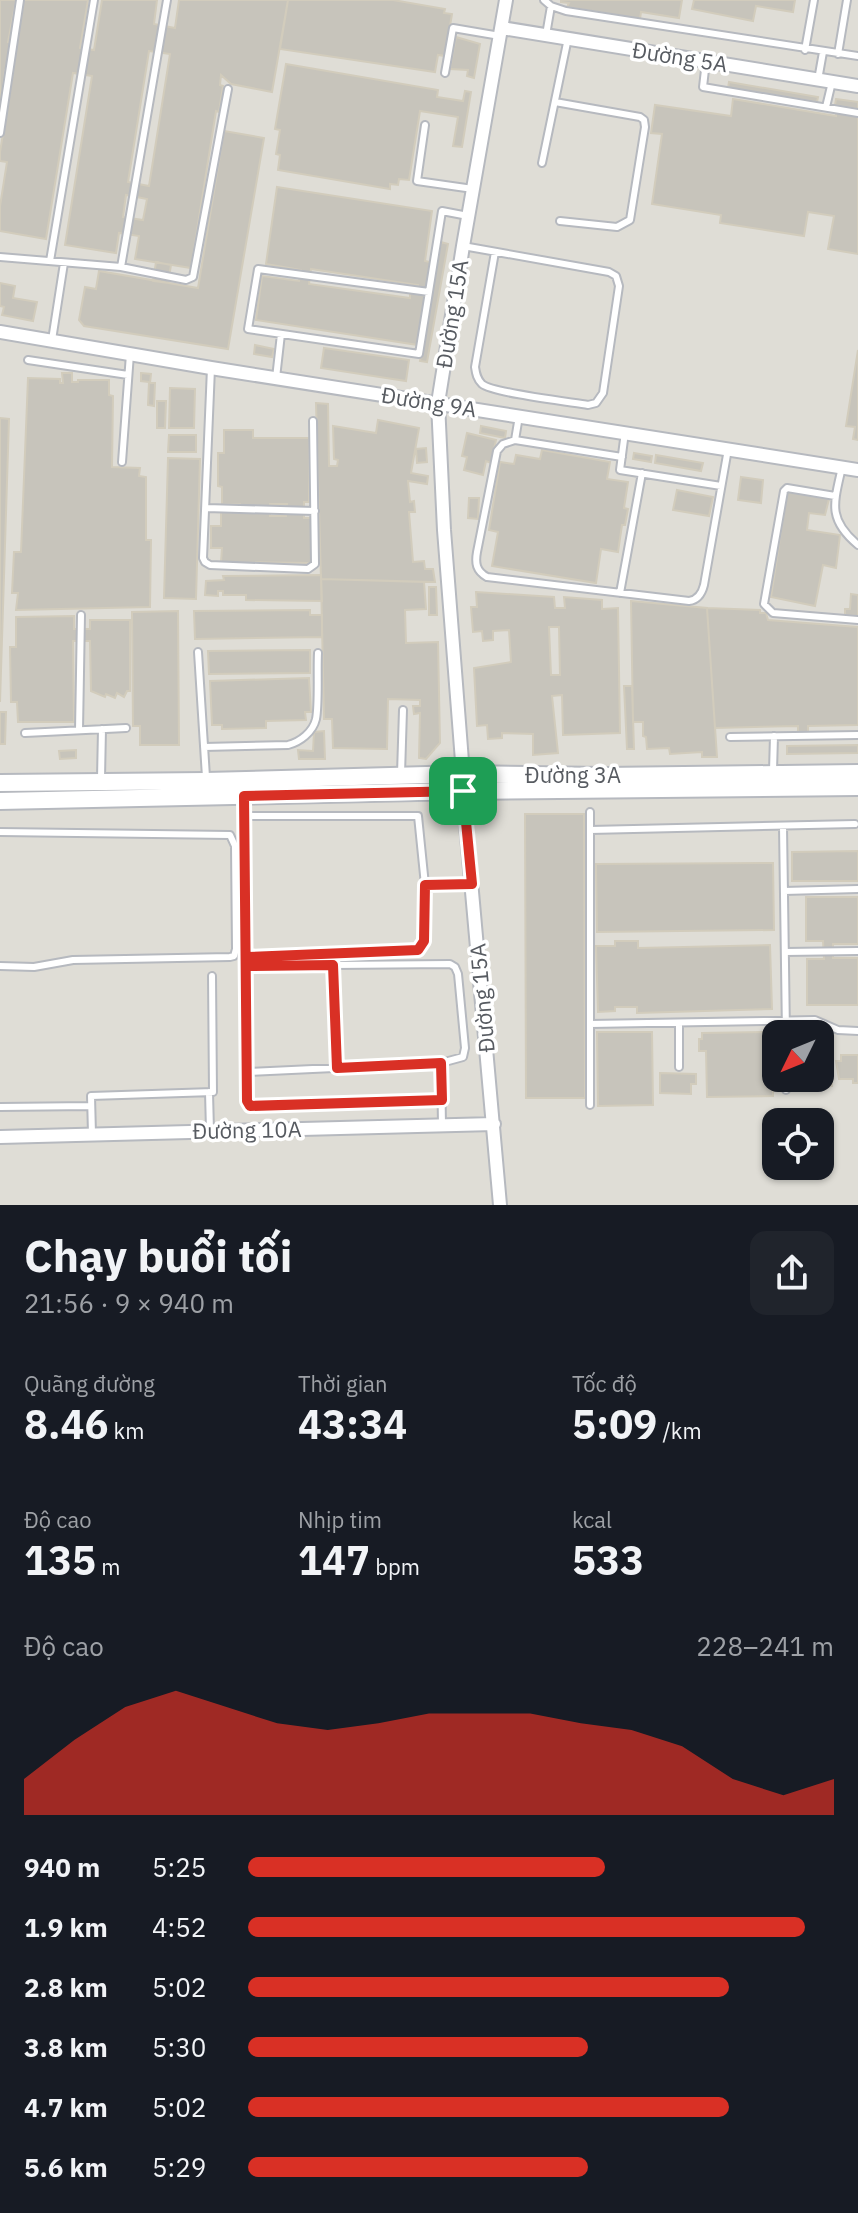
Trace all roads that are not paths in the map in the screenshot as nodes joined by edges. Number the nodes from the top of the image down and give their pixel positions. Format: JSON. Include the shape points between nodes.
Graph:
{"nodes":[{"id":1,"x":20,"y":0,"type":"edge"},
{"id":2,"x":94,"y":0,"type":"edge"},
{"id":3,"x":167,"y":0,"type":"edge"},
{"id":4,"x":506,"y":0,"type":"edge"},
{"id":5,"x":544,"y":0,"type":"edge"},
{"id":6,"x":814,"y":0,"type":"edge"},
{"id":7,"x":847,"y":0,"type":"edge"},
{"id":8,"x":551,"y":6,"type":"junction"},
{"id":9,"x":501,"y":32,"type":"junction"},
{"id":10,"x":546,"y":35,"type":"junction"},
{"id":11,"x":568,"y":38,"type":"junction"},
{"id":12,"x":805,"y":50,"type":"junction"},
{"id":13,"x":823,"y":52,"type":"junction"},
{"id":14,"x":838,"y":54,"type":"junction"},
{"id":15,"x":858,"y":56,"type":"edge"},
{"id":16,"x":706,"y":61,"type":"junction"},
{"id":17,"x":445,"y":73,"type":"dead end"},
{"id":18,"x":818,"y":80,"type":"junction"},
{"id":19,"x":832,"y":82,"type":"junction"},
{"id":20,"x":858,"y":86,"type":"edge"},
{"id":21,"x":228,"y":89,"type":"dead end"},
{"id":22,"x":555,"y":102,"type":"junction"},
{"id":23,"x":826,"y":107,"type":"junction"},
{"id":24,"x":858,"y":113,"type":"edge"},
{"id":25,"x":425,"y":125,"type":"dead end"},
{"id":26,"x":0,"y":133,"type":"edge"},
{"id":27,"x":542,"y":163,"type":"dead end"},
{"id":28,"x":473,"y":189,"type":"junction"},
{"id":29,"x":468,"y":216,"type":"junction"},
{"id":30,"x":560,"y":221,"type":"dead end"},
{"id":31,"x":463,"y":246,"type":"junction"},
{"id":32,"x":495,"y":252,"type":"junction"},
{"id":33,"x":0,"y":257,"type":"edge"},
{"id":34,"x":50,"y":261,"type":"junction"},
{"id":35,"x":64,"y":263,"type":"junction"},
{"id":36,"x":121,"y":267,"type":"junction"},
{"id":37,"x":429,"y":292,"type":"junction"},
{"id":38,"x":0,"y":332,"type":"edge"},
{"id":39,"x":281,"y":334,"type":"junction"},
{"id":40,"x":52,"y":340,"type":"junction"},
{"id":41,"x":130,"y":354,"type":"junction"},
{"id":42,"x":28,"y":360,"type":"dead end"},
{"id":43,"x":211,"y":368,"type":"junction"},
{"id":44,"x":128,"y":375,"type":"junction"},
{"id":45,"x":276,"y":378,"type":"junction"},
{"id":46,"x":438,"y":403,"type":"junction"},
{"id":47,"x":519,"y":416,"type":"junction"},
{"id":48,"x":313,"y":421,"type":"dead end"},
{"id":49,"x":625,"y":432,"type":"junction"},
{"id":50,"x":515,"y":440,"type":"junction"},
{"id":51,"x":728,"y":449,"type":"junction"},
{"id":52,"x":622,"y":457,"type":"junction"},
{"id":53,"x":122,"y":462,"type":"dead end"},
{"id":54,"x":842,"y":467,"type":"junction"},
{"id":55,"x":858,"y":470,"type":"edge"},
{"id":56,"x":642,"y":473,"type":"junction"},
{"id":57,"x":721,"y":486,"type":"junction"},
{"id":58,"x":835,"y":496,"type":"junction"},
{"id":59,"x":206,"y":508,"type":"junction"},
{"id":60,"x":315,"y":511,"type":"junction"},
{"id":61,"x":858,"y":545,"type":"edge"},
{"id":62,"x":620,"y":593,"type":"junction"},
{"id":63,"x":81,"y":615,"type":"dead end"},
{"id":64,"x":858,"y":620,"type":"edge"},
{"id":65,"x":198,"y":652,"type":"dead end"},
{"id":66,"x":318,"y":653,"type":"dead end"},
{"id":67,"x":403,"y":710,"type":"dead end"},
{"id":68,"x":126,"y":728,"type":"dead end"},
{"id":69,"x":102,"y":729,"type":"junction"},
{"id":70,"x":79,"y":730,"type":"junction"},
{"id":71,"x":25,"y":733,"type":"dead end"},
{"id":72,"x":858,"y":735,"type":"edge"},
{"id":73,"x":774,"y":736,"type":"junction"},
{"id":74,"x":730,"y":737,"type":"dead end"},
{"id":75,"x":204,"y":747,"type":"junction"},
{"id":76,"x":858,"y":773,"type":"edge"},
{"id":77,"x":773,"y":774,"type":"junction"},
{"id":78,"x":400,"y":777,"type":"junction"},
{"id":79,"x":206,"y":781,"type":"junction"},
{"id":80,"x":101,"y":782,"type":"junction"},
{"id":81,"x":0,"y":783,"type":"edge"},
{"id":82,"x":463,"y":783,"type":"junction"},
{"id":83,"x":858,"y":787,"type":"edge"},
{"id":84,"x":244,"y":796,"type":"junction"},
{"id":85,"x":0,"y":801,"type":"edge"},
{"id":86,"x":590,"y":812,"type":"dead end"},
{"id":87,"x":245,"y":816,"type":"junction"},
{"id":88,"x":855,"y":824,"type":"dead end"},
{"id":89,"x":783,"y":826,"type":"junction"},
{"id":90,"x":590,"y":830,"type":"junction"},
{"id":91,"x":0,"y":832,"type":"edge"},
{"id":92,"x":472,"y":884,"type":"junction"},
{"id":93,"x":425,"y":885,"type":"junction"},
{"id":94,"x":858,"y":889,"type":"edge"},
{"id":95,"x":784,"y":891,"type":"junction"},
{"id":96,"x":858,"y":951,"type":"edge"},
{"id":97,"x":785,"y":952,"type":"junction"},
{"id":98,"x":247,"y":957,"type":"junction"},
{"id":99,"x":333,"y":965,"type":"junction"},
{"id":100,"x":0,"y":966,"type":"edge"},
{"id":101,"x":247,"y":966,"type":"junction"},
{"id":102,"x":212,"y":976,"type":"dead end"},
{"id":103,"x":785,"y":1020,"type":"edge"},
{"id":104,"x":762,"y":1021,"type":"edge"},
{"id":105,"x":679,"y":1023,"type":"junction"},
{"id":106,"x":590,"y":1024,"type":"junction"},
{"id":107,"x":834,"y":1028,"type":"edge"},
{"id":108,"x":858,"y":1031,"type":"edge"},
{"id":109,"x":441,"y":1063,"type":"junction"},
{"id":110,"x":679,"y":1067,"type":"dead end"},
{"id":111,"x":337,"y":1068,"type":"junction"},
{"id":112,"x":247,"y":1072,"type":"junction"},
{"id":113,"x":209,"y":1092,"type":"junction"},
{"id":114,"x":442,"y":1100,"type":"junction"},
{"id":115,"x":590,"y":1105,"type":"dead end"},
{"id":116,"x":91,"y":1106,"type":"junction"},
{"id":117,"x":0,"y":1107,"type":"edge"},
{"id":118,"x":494,"y":1124,"type":"junction"},
{"id":119,"x":442,"y":1125,"type":"junction"},
{"id":120,"x":210,"y":1131,"type":"junction"},
{"id":121,"x":92,"y":1134,"type":"junction"},
{"id":122,"x":0,"y":1137,"type":"edge"},
{"id":123,"x":500,"y":1205,"type":"edge"}],
"edges":[{"from":1,"to":26,"type":"lane"},
{"from":2,"to":34,"type":"lane"},
{"from":3,"to":36,"type":"lane"},
{"from":4,"to":9,"type":"street","name":"Đường 15A"},
{"from":5,"to":8,"type":"lane"},
{"from":6,"to":12,"type":"lane"},
{"from":7,"to":14,"type":"lane"},
{"from":8,"to":10,"type":"lane"},
{"from":8,"to":12,"type":"lane"},
{"from":9,"to":10,"type":"street","name":"Đường 5A"},
{"from":9,"to":17,"type":"lane","via":[[453,28]]},
{"from":9,"to":28,"type":"street","name":"Đường 15A"},
{"from":10,"to":11,"type":"street","name":"Đường 5A"},
{"from":11,"to":16,"type":"street","name":"Đường 5A"},
{"from":11,"to":22,"type":"lane"},
{"from":12,"to":13,"type":"lane"},
{"from":13,"to":14,"type":"lane"},
{"from":13,"to":18,"type":"lane"},
{"from":14,"to":15,"type":"lane"},
{"from":16,"to":18,"type":"street","name":"Đường 5A"},
{"from":16,"to":23,"type":"lane","via":[[703,87]]},
{"from":18,"to":19,"type":"street","name":"Đường 5A"},
{"from":19,"to":20,"type":"street","name":"Đường 5A"},
{"from":19,"to":23,"type":"lane"},
{"from":21,"to":36,"type":"lane","via":[[193,277]]},
{"from":22,"to":27,"type":"lane"},
{"from":22,"to":30,"type":"lane","via":[[640,117],[645,127],[630,220],[617,227]]},
{"from":23,"to":24,"type":"lane"},
{"from":25,"to":28,"type":"lane","via":[[417,181]]},
{"from":28,"to":29,"type":"street","name":"Đường 15A"},
{"from":29,"to":31,"type":"street","name":"Đường 15A"},
{"from":29,"to":37,"type":"lane","via":[[442,211]]},
{"from":31,"to":32,"type":"lane"},
{"from":31,"to":46,"type":"street","name":"Đường 15A"},
{"from":32,"to":32,"type":"lane","via":[[475,367],[479,381],[485,387],[596,403],[603,393],[619,286],[616,276]]},
{"from":33,"to":34,"type":"lane"},
{"from":34,"to":35,"type":"lane"},
{"from":35,"to":36,"type":"lane"},
{"from":35,"to":40,"type":"lane"},
{"from":37,"to":39,"type":"lane","via":[[419,354]]},
{"from":37,"to":39,"type":"lane","via":[[258,269],[248,329]]},
{"from":38,"to":40,"type":"street","name":"Đường 9A"},
{"from":39,"to":45,"type":"lane"},
{"from":40,"to":41,"type":"street","name":"Đường 9A"},
{"from":41,"to":43,"type":"street","name":"Đường 9A"},
{"from":41,"to":44,"type":"lane"},
{"from":42,"to":44,"type":"lane"},
{"from":43,"to":45,"type":"street","name":"Đường 9A"},
{"from":43,"to":59,"type":"lane"},
{"from":44,"to":53,"type":"lane"},
{"from":45,"to":46,"type":"street","name":"Đường 9A"},
{"from":46,"to":47,"type":"street","name":"Đường 9A"},
{"from":46,"to":82,"type":"street","name":"Đường 15A"},
{"from":47,"to":49,"type":"street","name":"Đường 9A"},
{"from":47,"to":50,"type":"lane"},
{"from":48,"to":60,"type":"lane"},
{"from":49,"to":51,"type":"street","name":"Đường 9A"},
{"from":49,"to":52,"type":"lane"},
{"from":50,"to":52,"type":"lane"},
{"from":50,"to":62,"type":"lane","via":[[497,451],[476,557],[478,570],[487,577]]},
{"from":51,"to":54,"type":"street","name":"Đường 9A"},
{"from":51,"to":57,"type":"lane"},
{"from":52,"to":56,"type":"lane","via":[[620,470]]},
{"from":54,"to":55,"type":"street","name":"Đường 9A"},
{"from":54,"to":58,"type":"lane"},
{"from":56,"to":57,"type":"lane"},
{"from":56,"to":62,"type":"lane"},
{"from":57,"to":62,"type":"lane","via":[[698,597],[689,601]]},
{"from":58,"to":61,"type":"lane","via":[[838,524]]},
{"from":58,"to":64,"type":"lane","via":[[784,491],[764,604],[773,613]]},
{"from":59,"to":60,"type":"lane"},
{"from":59,"to":60,"type":"lane","via":[[205,562],[210,565],[308,569],[315,564]]},
{"from":63,"to":70,"type":"lane"},
{"from":65,"to":75,"type":"lane"},
{"from":66,"to":75,"type":"lane","via":[[316,720],[302,739],[288,745]]},
{"from":67,"to":78,"type":"lane"},
{"from":68,"to":69,"type":"lane"},
{"from":69,"to":70,"type":"lane"},
{"from":69,"to":80,"type":"lane"},
{"from":70,"to":71,"type":"lane"},
{"from":72,"to":73,"type":"lane"},
{"from":73,"to":74,"type":"lane"},
{"from":73,"to":77,"type":"lane"},
{"from":75,"to":79,"type":"lane"},
{"from":76,"to":77,"type":"street","name":"Đường 3A"},
{"from":77,"to":82,"type":"street","name":"Đường 3A"},
{"from":78,"to":79,"type":"street","name":"Đường 3A"},
{"from":78,"to":82,"type":"street","name":"Đường 3A"},
{"from":79,"to":80,"type":"street","name":"Đường 3A"},
{"from":80,"to":81,"type":"street","name":"Đường 3A"},
{"from":82,"to":83,"type":"street","name":"Đường 3A"},
{"from":82,"to":84,"type":"street","name":"Đường 3A"},
{"from":82,"to":92,"type":"street","name":"Đường 15A"},
{"from":84,"to":85,"type":"street","name":"Đường 3A"},
{"from":84,"to":87,"type":"lane"},
{"from":86,"to":90,"type":"lane"},
{"from":87,"to":93,"type":"lane","via":[[418,816]]},
{"from":87,"to":98,"type":"lane"},
{"from":88,"to":89,"type":"lane"},
{"from":89,"to":90,"type":"lane"},
{"from":89,"to":95,"type":"lane"},
{"from":90,"to":106,"type":"lane"},
{"from":91,"to":100,"type":"lane","via":[[230,835],[235,846],[236,949],[230,957]]},
{"from":92,"to":93,"type":"lane"},
{"from":92,"to":118,"type":"street","name":"Đường 15A"},
{"from":93,"to":98,"type":"lane","via":[[424,941],[418,950]]},
{"from":94,"to":95,"type":"lane"},
{"from":95,"to":97,"type":"lane"},
{"from":96,"to":97,"type":"lane"},
{"from":97,"to":103,"type":"lane"},
{"from":98,"to":101,"type":"lane"},
{"from":99,"to":101,"type":"lane"},
{"from":99,"to":109,"type":"lane","via":[[455,967],[465,1048],[463,1057]]},
{"from":99,"to":111,"type":"lane"},
{"from":101,"to":112,"type":"lane"},
{"from":102,"to":113,"type":"lane"},
{"from":104,"to":105,"type":"lane"},
{"from":105,"to":106,"type":"lane"},
{"from":105,"to":110,"type":"lane"},
{"from":106,"to":115,"type":"lane"},
{"from":107,"to":108,"type":"lane"},
{"from":109,"to":111,"type":"lane"},
{"from":109,"to":114,"type":"lane"},
{"from":111,"to":112,"type":"lane"},
{"from":112,"to":114,"type":"lane","via":[[247,1101],[255,1107]]},
{"from":113,"to":116,"type":"lane","via":[[91,1096]]},
{"from":113,"to":120,"type":"lane"},
{"from":114,"to":119,"type":"lane"},
{"from":116,"to":117,"type":"lane"},
{"from":116,"to":121,"type":"lane"},
{"from":118,"to":119,"type":"street","name":"Đường 10A"},
{"from":118,"to":123,"type":"street","name":"Đường 15A"},
{"from":119,"to":120,"type":"street","name":"Đường 10A"},
{"from":120,"to":121,"type":"street","name":"Đường 10A"},
{"from":121,"to":122,"type":"street","name":"Đường 10A"}]}
